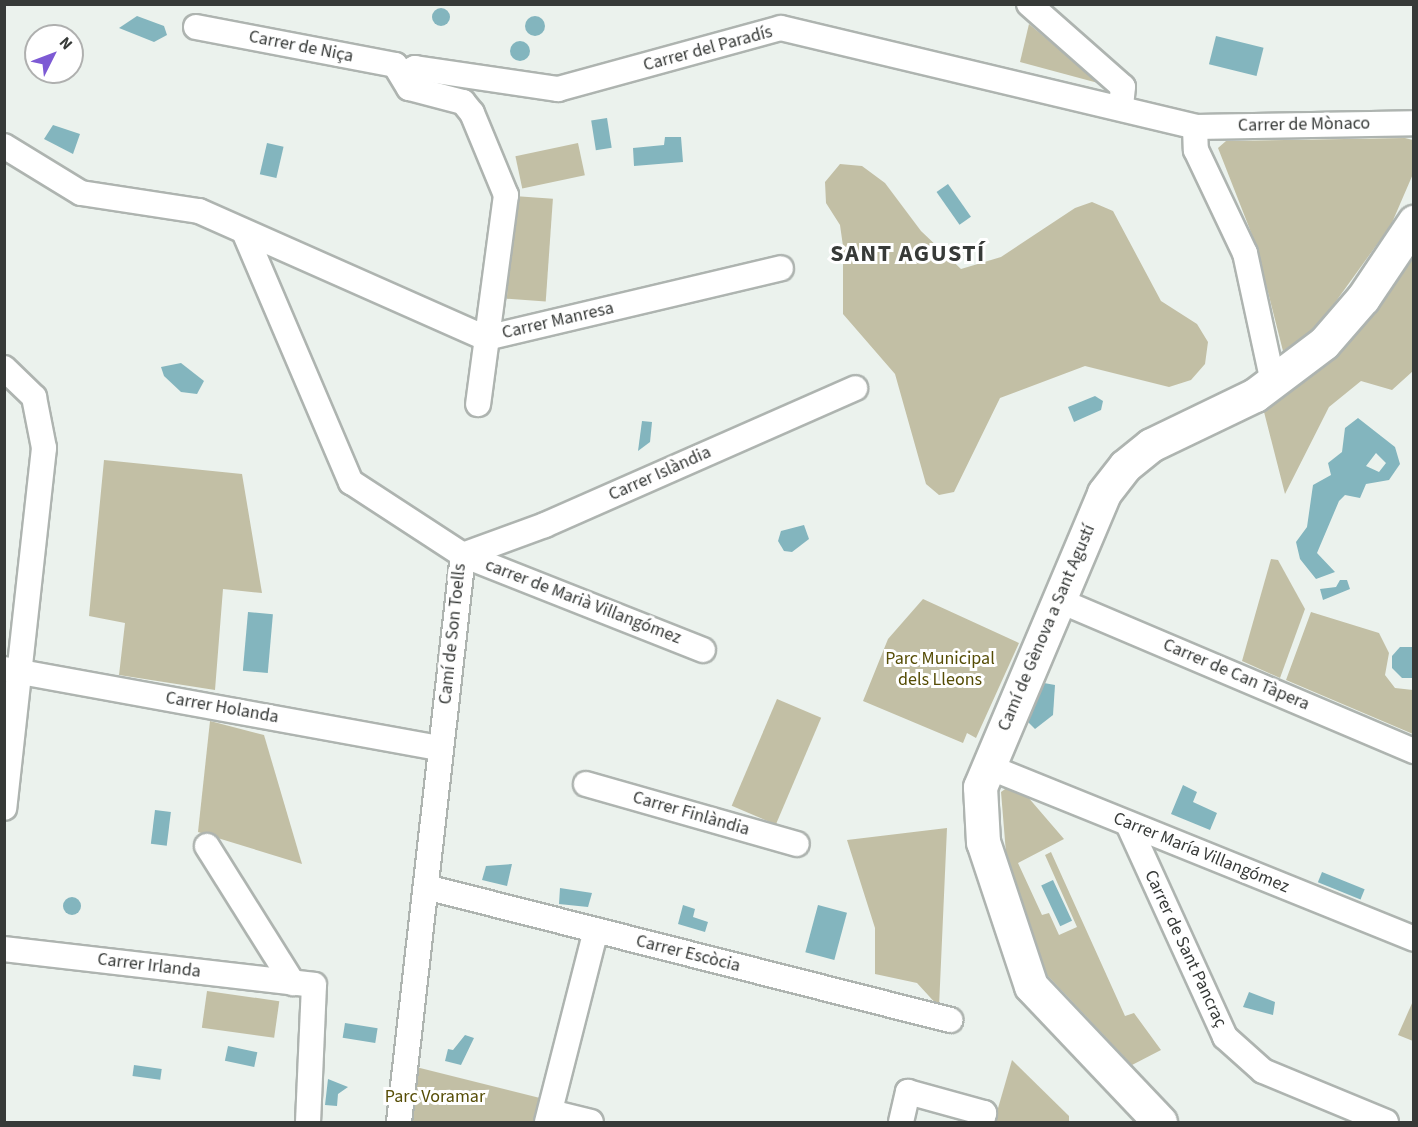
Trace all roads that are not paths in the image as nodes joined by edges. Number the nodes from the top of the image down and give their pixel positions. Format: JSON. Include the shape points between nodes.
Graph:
{"nodes":[{"id":1,"x":1029,"y":4,"type":"edge"},
{"id":2,"x":196,"y":27,"type":"dead end"},
{"id":3,"x":402,"y":75,"type":"junction"},
{"id":4,"x":1121,"y":106,"type":"junction"},
{"id":5,"x":1413,"y":123,"type":"edge"},
{"id":6,"x":1195,"y":127,"type":"junction"},
{"id":7,"x":4,"y":146,"type":"edge"},
{"id":8,"x":1412,"y":230,"type":"edge"},
{"id":9,"x":246,"y":234,"type":"junction"},
{"id":10,"x":781,"y":268,"type":"dead end"},
{"id":11,"x":486,"y":338,"type":"junction"},
{"id":12,"x":4,"y":368,"type":"edge"},
{"id":13,"x":1273,"y":382,"type":"junction"},
{"id":14,"x":855,"y":388,"type":"dead end"},
{"id":15,"x":478,"y":404,"type":"dead end"},
{"id":16,"x":463,"y":555,"type":"junction"},
{"id":17,"x":1058,"y":600,"type":"junction"},
{"id":18,"x":703,"y":650,"type":"dead end"},
{"id":19,"x":11,"y":670,"type":"edge"},
{"id":20,"x":440,"y":748,"type":"junction"},
{"id":21,"x":1413,"y":751,"type":"edge"},
{"id":22,"x":989,"y":766,"type":"junction"},
{"id":23,"x":586,"y":784,"type":"dead end"},
{"id":24,"x":4,"y":808,"type":"edge"},
{"id":25,"x":1128,"y":824,"type":"junction"},
{"id":26,"x":797,"y":844,"type":"dead end"},
{"id":27,"x":207,"y":846,"type":"dead end"},
{"id":28,"x":426,"y":887,"type":"junction"},
{"id":29,"x":596,"y":930,"type":"junction"},
{"id":30,"x":1413,"y":939,"type":"edge"},
{"id":31,"x":4,"y":948,"type":"edge"},
{"id":32,"x":292,"y":983,"type":"junction"},
{"id":33,"x":950,"y":1020,"type":"dead end"},
{"id":34,"x":548,"y":1117,"type":"edge"},
{"id":35,"x":308,"y":1122,"type":"edge"},
{"id":36,"x":399,"y":1122,"type":"edge"},
{"id":37,"x":591,"y":1122,"type":"edge"},
{"id":38,"x":901,"y":1122,"type":"edge"},
{"id":39,"x":982,"y":1122,"type":"edge"},
{"id":40,"x":1160,"y":1122,"type":"edge"},
{"id":41,"x":1386,"y":1122,"type":"edge"}],
"edges":[{"from":1,"to":4,"type":"street","via":[[1123,87]]},
{"from":2,"to":3,"type":"street","name":"Carrer de Niça","via":[[395,65]]},
{"from":3,"to":4,"type":"street","name":"Carrer del Paradís","via":[[415,68],[558,89],[781,28]]},
{"from":3,"to":11,"type":"street","via":[[409,88],[463,102],[506,195]]},
{"from":4,"to":6,"type":"street","name":"Carrer del Paradís"},
{"from":5,"to":6,"type":"street","name":"Carrer de Mònaco"},
{"from":6,"to":13,"type":"street","via":[[1196,150],[1245,253]]},
{"from":7,"to":9,"type":"street","via":[[81,193],[199,211]]},
{"from":8,"to":13,"type":"street","name":"Camí de Gènova a Sant Agustí","via":[[1331,335]]},
{"from":9,"to":11,"type":"street","name":"Carrer Manresa"},
{"from":9,"to":16,"type":"street","name":"Camí de Son Toells","via":[[351,482]]},
{"from":10,"to":11,"type":"street","name":"Carrer Manresa"},
{"from":11,"to":15,"type":"street"},
{"from":12,"to":19,"type":"street","via":[[34,397],[44,448]]},
{"from":13,"to":17,"type":"street","name":"Camí de Gènova a Sant Agustí","via":[[1151,445],[1125,466],[1104,493]]},
{"from":14,"to":16,"type":"street","name":"Carrer Islàndia","via":[[545,525]]},
{"from":16,"to":18,"type":"street","name":"carrer de Marià Villangómez"},
{"from":16,"to":20,"type":"street","name":"Camí de Son Toells"},
{"from":17,"to":21,"type":"street","name":"Carrer de Can Tàpera"},
{"from":17,"to":22,"type":"street","name":"Camí de Gènova a Sant Agustí"},
{"from":19,"to":20,"type":"street","name":"Carrer Holanda"},
{"from":19,"to":24,"type":"street"},
{"from":20,"to":28,"type":"street","name":"Camí de Son Toells"},
{"from":22,"to":25,"type":"street","name":"Carrer María Villangómez"},
{"from":22,"to":40,"type":"street","name":"Camí de Gènova a Sant Agustí","via":[[980,787],[983,842],[1031,986]]},
{"from":23,"to":26,"type":"street","name":"Carrer Finlàndia"},
{"from":25,"to":30,"type":"street","name":"Carrer María Villangómez"},
{"from":25,"to":41,"type":"street","name":"Carrer de Sant Pancraç","via":[[1225,1037],[1263,1071]]},
{"from":27,"to":32,"type":"street"},
{"from":28,"to":29,"type":"street","name":"Carrer Escòcia"},
{"from":28,"to":36,"type":"street","name":"Camí de Son Toells"},
{"from":29,"to":33,"type":"street","name":"Carrer Escòcia"},
{"from":29,"to":34,"type":"street"},
{"from":31,"to":32,"type":"street","name":"Carrer Irlanda"},
{"from":32,"to":35,"type":"street","name":"Carrer Irlanda","via":[[314,985]]},
{"from":34,"to":37,"type":"street"},
{"from":38,"to":39,"type":"street","via":[[908,1092],[984,1113]]}]}
